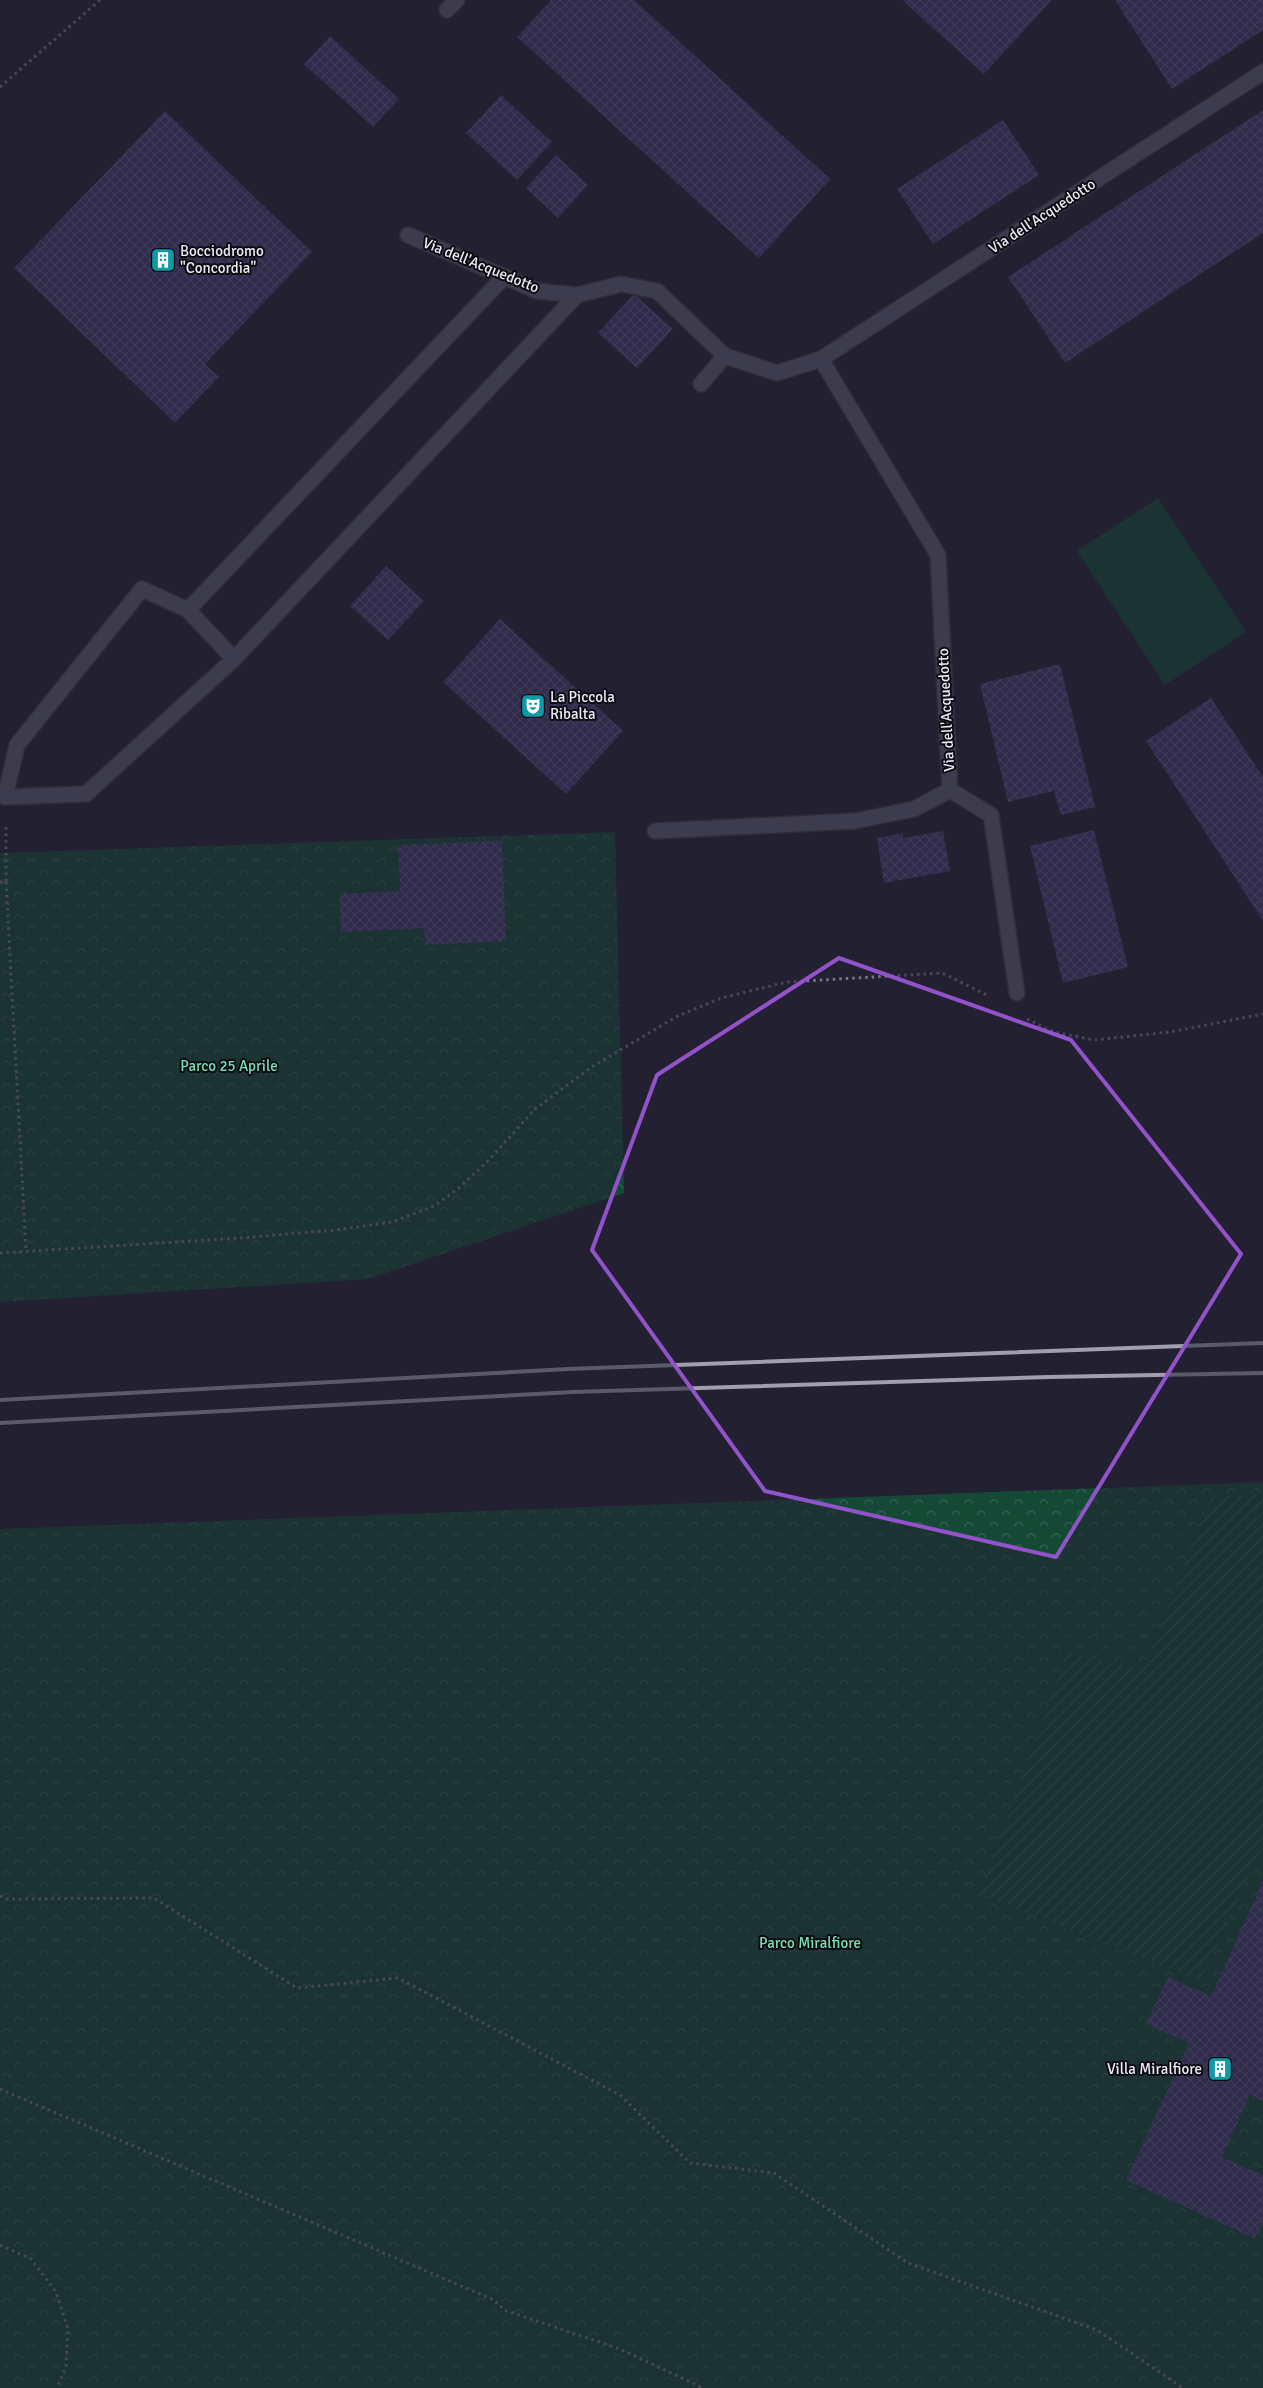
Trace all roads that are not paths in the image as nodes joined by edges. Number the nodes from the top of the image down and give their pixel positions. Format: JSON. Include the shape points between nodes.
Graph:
{"nodes":[{"id":1,"x":1263,"y":72,"type":"edge"},
{"id":2,"x":408,"y":235,"type":"dead end"},
{"id":3,"x":504,"y":276,"type":"junction"},
{"id":4,"x":577,"y":295,"type":"junction"},
{"id":5,"x":726,"y":356,"type":"junction"},
{"id":6,"x":821,"y":359,"type":"junction"},
{"id":7,"x":701,"y":384,"type":"dead end"},
{"id":8,"x":188,"y":610,"type":"junction"},
{"id":9,"x":234,"y":660,"type":"junction"},
{"id":10,"x":950,"y":790,"type":"junction"},
{"id":11,"x":655,"y":831,"type":"dead end"},
{"id":12,"x":1017,"y":993,"type":"dead end"}],
"edges":[{"from":1,"to":6,"type":"street","name":"Via dell'Acquedotto"},
{"from":2,"to":3,"type":"street","name":"Via dell'Acquedotto"},
{"from":3,"to":4,"type":"street","name":"Via dell'Acquedotto","via":[[537,291]]},
{"from":3,"to":8,"type":"street"},
{"from":4,"to":5,"type":"street","name":"Via dell'Acquedotto","via":[[621,284],[658,291]]},
{"from":4,"to":9,"type":"street"},
{"from":5,"to":6,"type":"street","name":"Via dell'Acquedotto","via":[[777,373]]},
{"from":5,"to":7,"type":"street"},
{"from":6,"to":10,"type":"street","name":"Via dell'Acquedotto","via":[[938,554]]},
{"from":8,"to":9,"type":"street"},
{"from":8,"to":9,"type":"street","via":[[142,589],[17,744],[5,797],[86,794]]},
{"from":10,"to":11,"type":"street","name":"Via dell'Acquedotto","via":[[914,809],[856,821]]},
{"from":10,"to":12,"type":"street","via":[[991,815]]}]}
